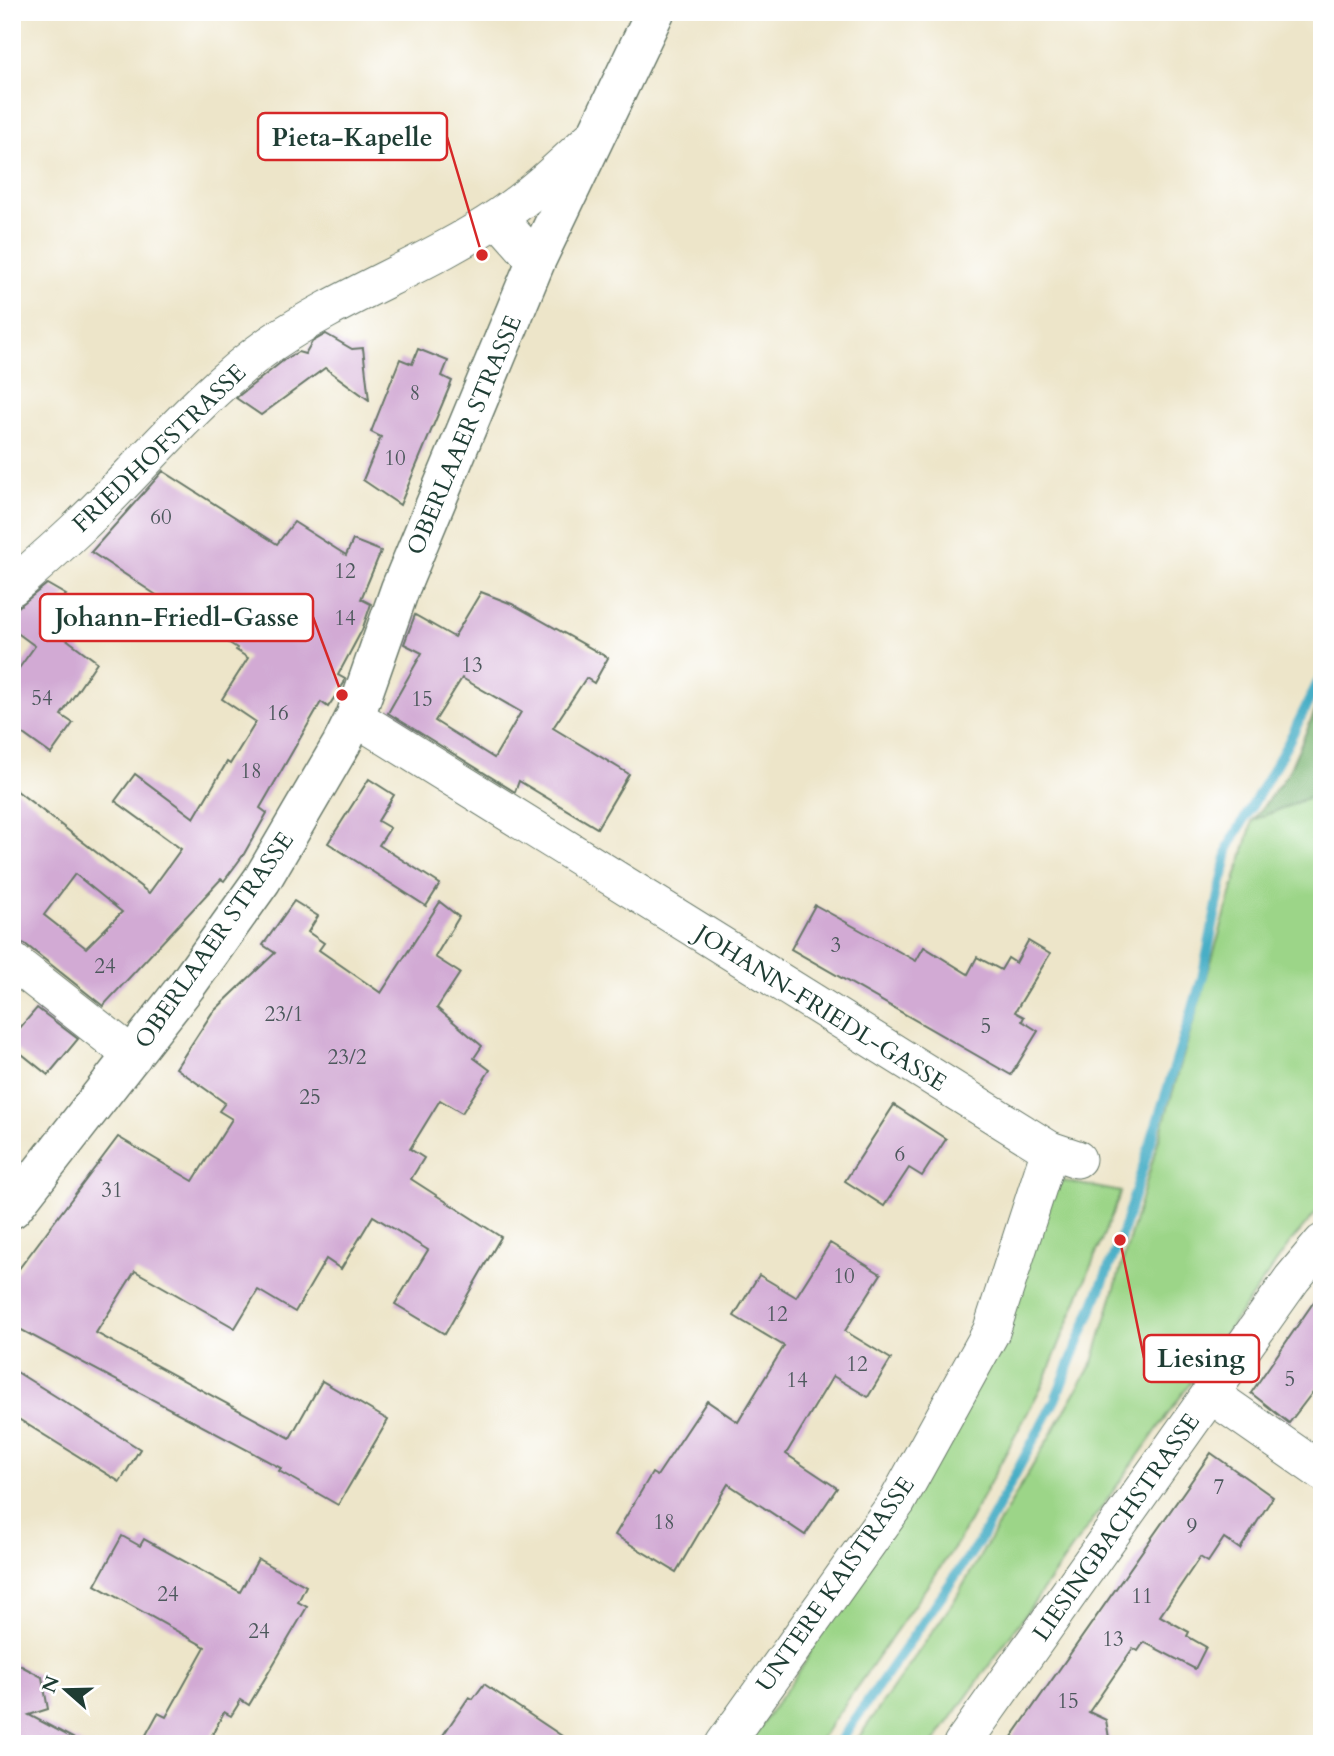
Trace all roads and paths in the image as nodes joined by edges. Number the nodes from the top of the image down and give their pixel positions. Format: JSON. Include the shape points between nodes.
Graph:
{"nodes":[{"id":1,"x":655,"y":12,"type":"edge"},
{"id":2,"x":593,"y":137,"type":"junction"},
{"id":3,"x":498,"y":218,"type":"junction"},
{"id":4,"x":536,"y":261,"type":"junction"},
{"id":5,"x":12,"y":587,"type":"edge"},
{"id":6,"x":355,"y":718,"type":"junction"},
{"id":7,"x":12,"y":961,"type":"edge"},
{"id":8,"x":133,"y":1056,"type":"junction"},
{"id":9,"x":1063,"y":1155,"type":"joint"},
{"id":10,"x":12,"y":1209,"type":"edge"},
{"id":11,"x":1322,"y":1243,"type":"edge"},
{"id":12,"x":1210,"y":1394,"type":"junction"},
{"id":13,"x":1322,"y":1472,"type":"edge"},
{"id":14,"x":724,"y":1744,"type":"edge"},
{"id":15,"x":962,"y":1744,"type":"edge"}],
"edges":[{"from":1,"to":2,"type":"main road","name":"OBERLAAER STRASSE"},
{"from":2,"to":3,"type":"street","name":"FRIEDHOFSTRASSE"},
{"from":2,"to":4,"type":"main road","name":"OBERLAAER STRASSE"},
{"from":3,"to":4,"type":"street"},
{"from":3,"to":5,"type":"street","name":"FRIEDHOFSTRASSE","via":[[316,317],[248,362],[183,419],[80,526]]},
{"from":4,"to":6,"type":"main road","name":"OBERLAAER STRASSE","via":[[400,589]]},
{"from":6,"to":8,"type":"main road","name":"OBERLAAER STRASSE","via":[[262,880]]},
{"from":6,"to":9,"type":"street","name":"JOHANN-FRIEDL-GASSE"},
{"from":7,"to":8,"type":"street"},
{"from":8,"to":10,"type":"main road","name":"OBERLAAER STRASSE"},
{"from":9,"to":14,"type":"street","name":"UNTERE KAISTRASSE","via":[[991,1332],[897,1502]]},
{"from":11,"to":12,"type":"street","name":"LIESINGBACHSTRASSE"},
{"from":12,"to":13,"type":"street"},
{"from":12,"to":15,"type":"street","name":"LIESINGBACHSTRASSE"}]}
